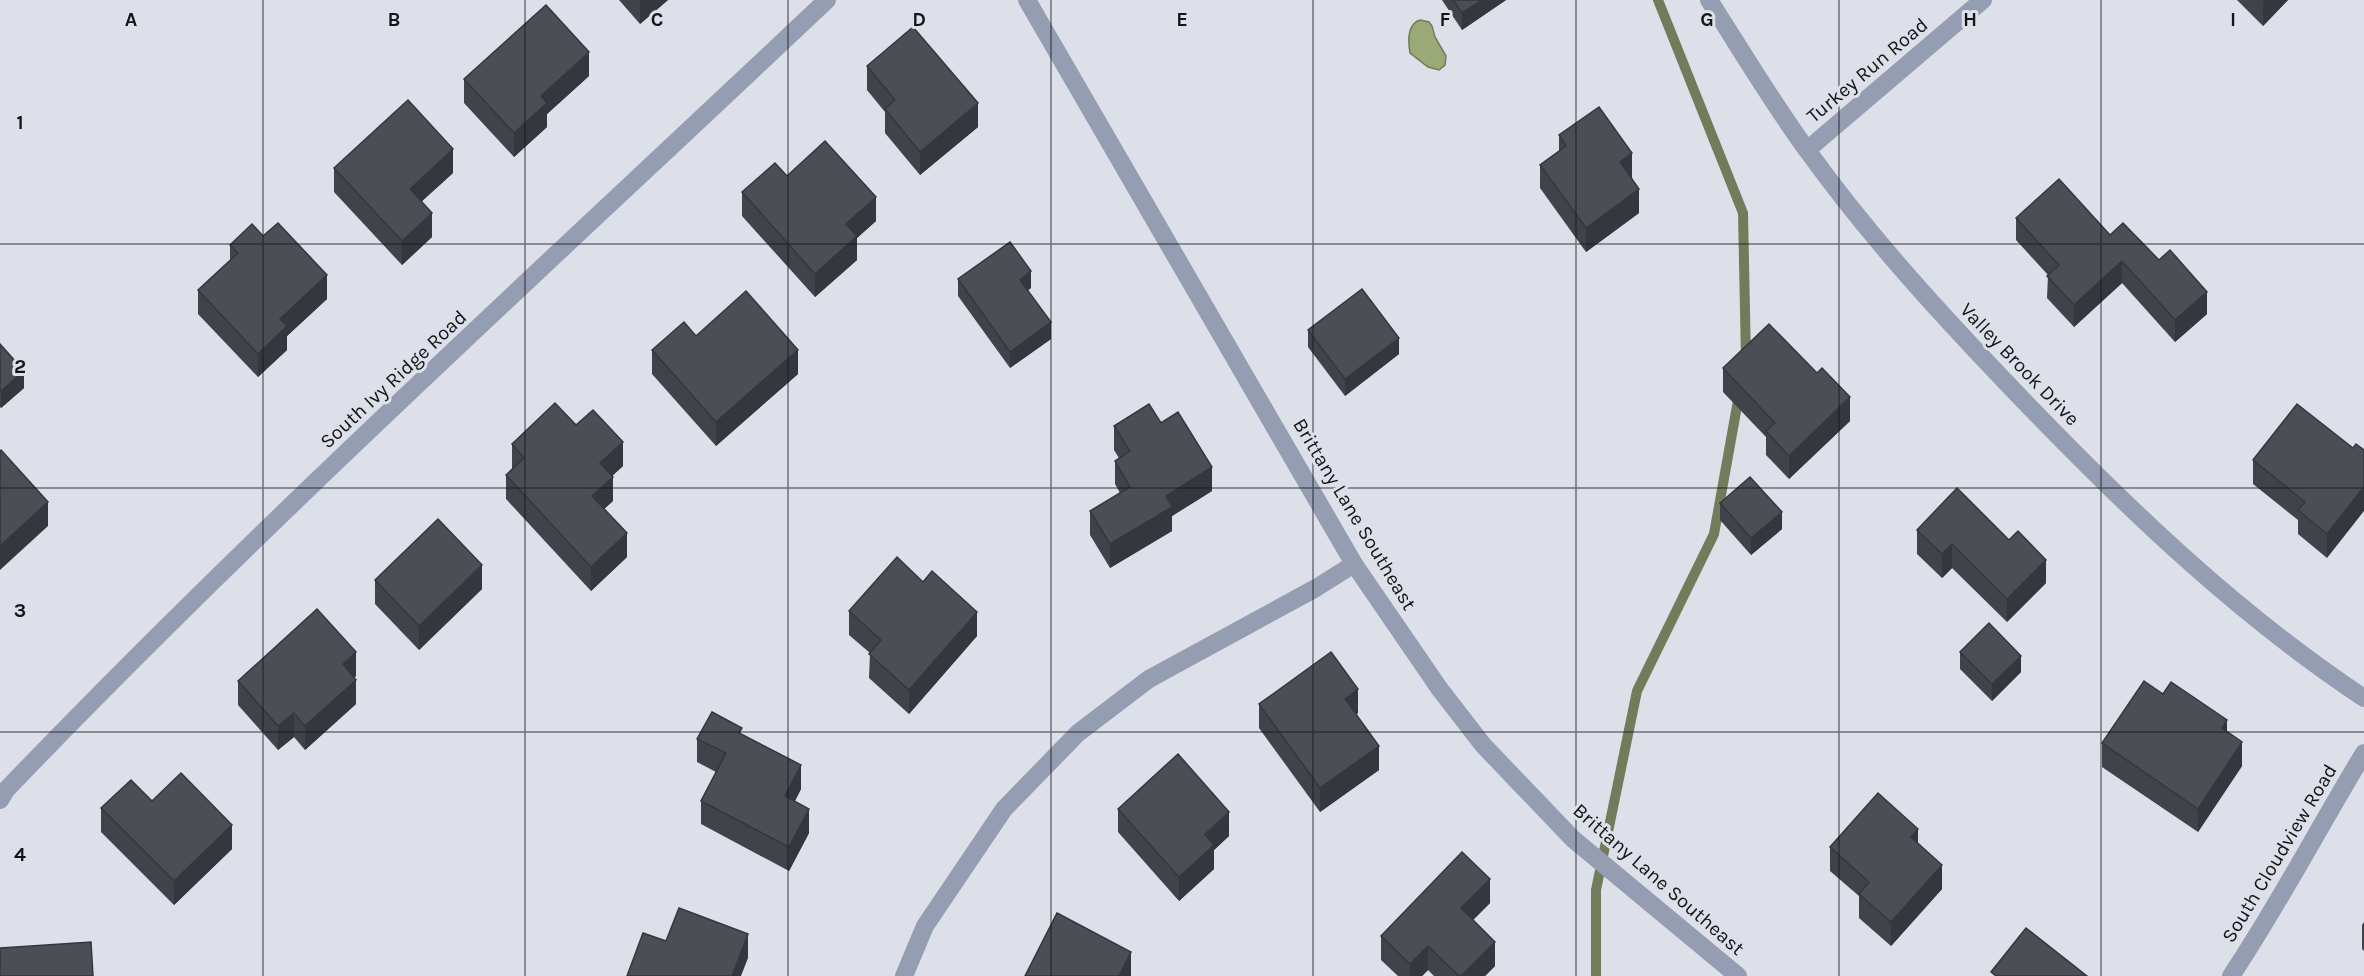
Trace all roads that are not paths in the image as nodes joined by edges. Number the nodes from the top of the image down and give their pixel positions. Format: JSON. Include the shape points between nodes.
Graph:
{"nodes":[{"id":1,"x":827,"y":0,"type":"edge"},
{"id":2,"x":1028,"y":0,"type":"edge"},
{"id":3,"x":1708,"y":0,"type":"edge"},
{"id":4,"x":1983,"y":0,"type":"edge"},
{"id":5,"x":1807,"y":150,"type":"junction"},
{"id":6,"x":1354,"y":564,"type":"junction"},
{"id":7,"x":2364,"y":698,"type":"edge"},
{"id":8,"x":2364,"y":753,"type":"edge"},
{"id":9,"x":0,"y":800,"type":"edge"},
{"id":10,"x":904,"y":976,"type":"edge"},
{"id":11,"x":1738,"y":976,"type":"edge"},
{"id":12,"x":2231,"y":976,"type":"edge"}],
"edges":[{"from":1,"to":9,"type":"street","name":"South Ivy Ridge Road","via":[[290,507],[72,721]]},
{"from":2,"to":6,"type":"street","name":"Brittany Lane Southeast"},
{"from":3,"to":5,"type":"street","name":"Valley Brook Drive"},
{"from":4,"to":5,"type":"street","name":"Turkey Run Road"},
{"from":5,"to":7,"type":"street","name":"Valley Brook Drive","via":[[1910,280],[2083,463],[2173,549],[2313,664]]},
{"from":6,"to":10,"type":"street","via":[[1149,679],[1078,733],[1004,809],[925,926]]},
{"from":6,"to":11,"type":"street","name":"Brittany Lane Southeast","via":[[1483,745],[1573,839]]},
{"from":8,"to":12,"type":"street","name":"South Cloudview Road","via":[[2281,900]]}]}
